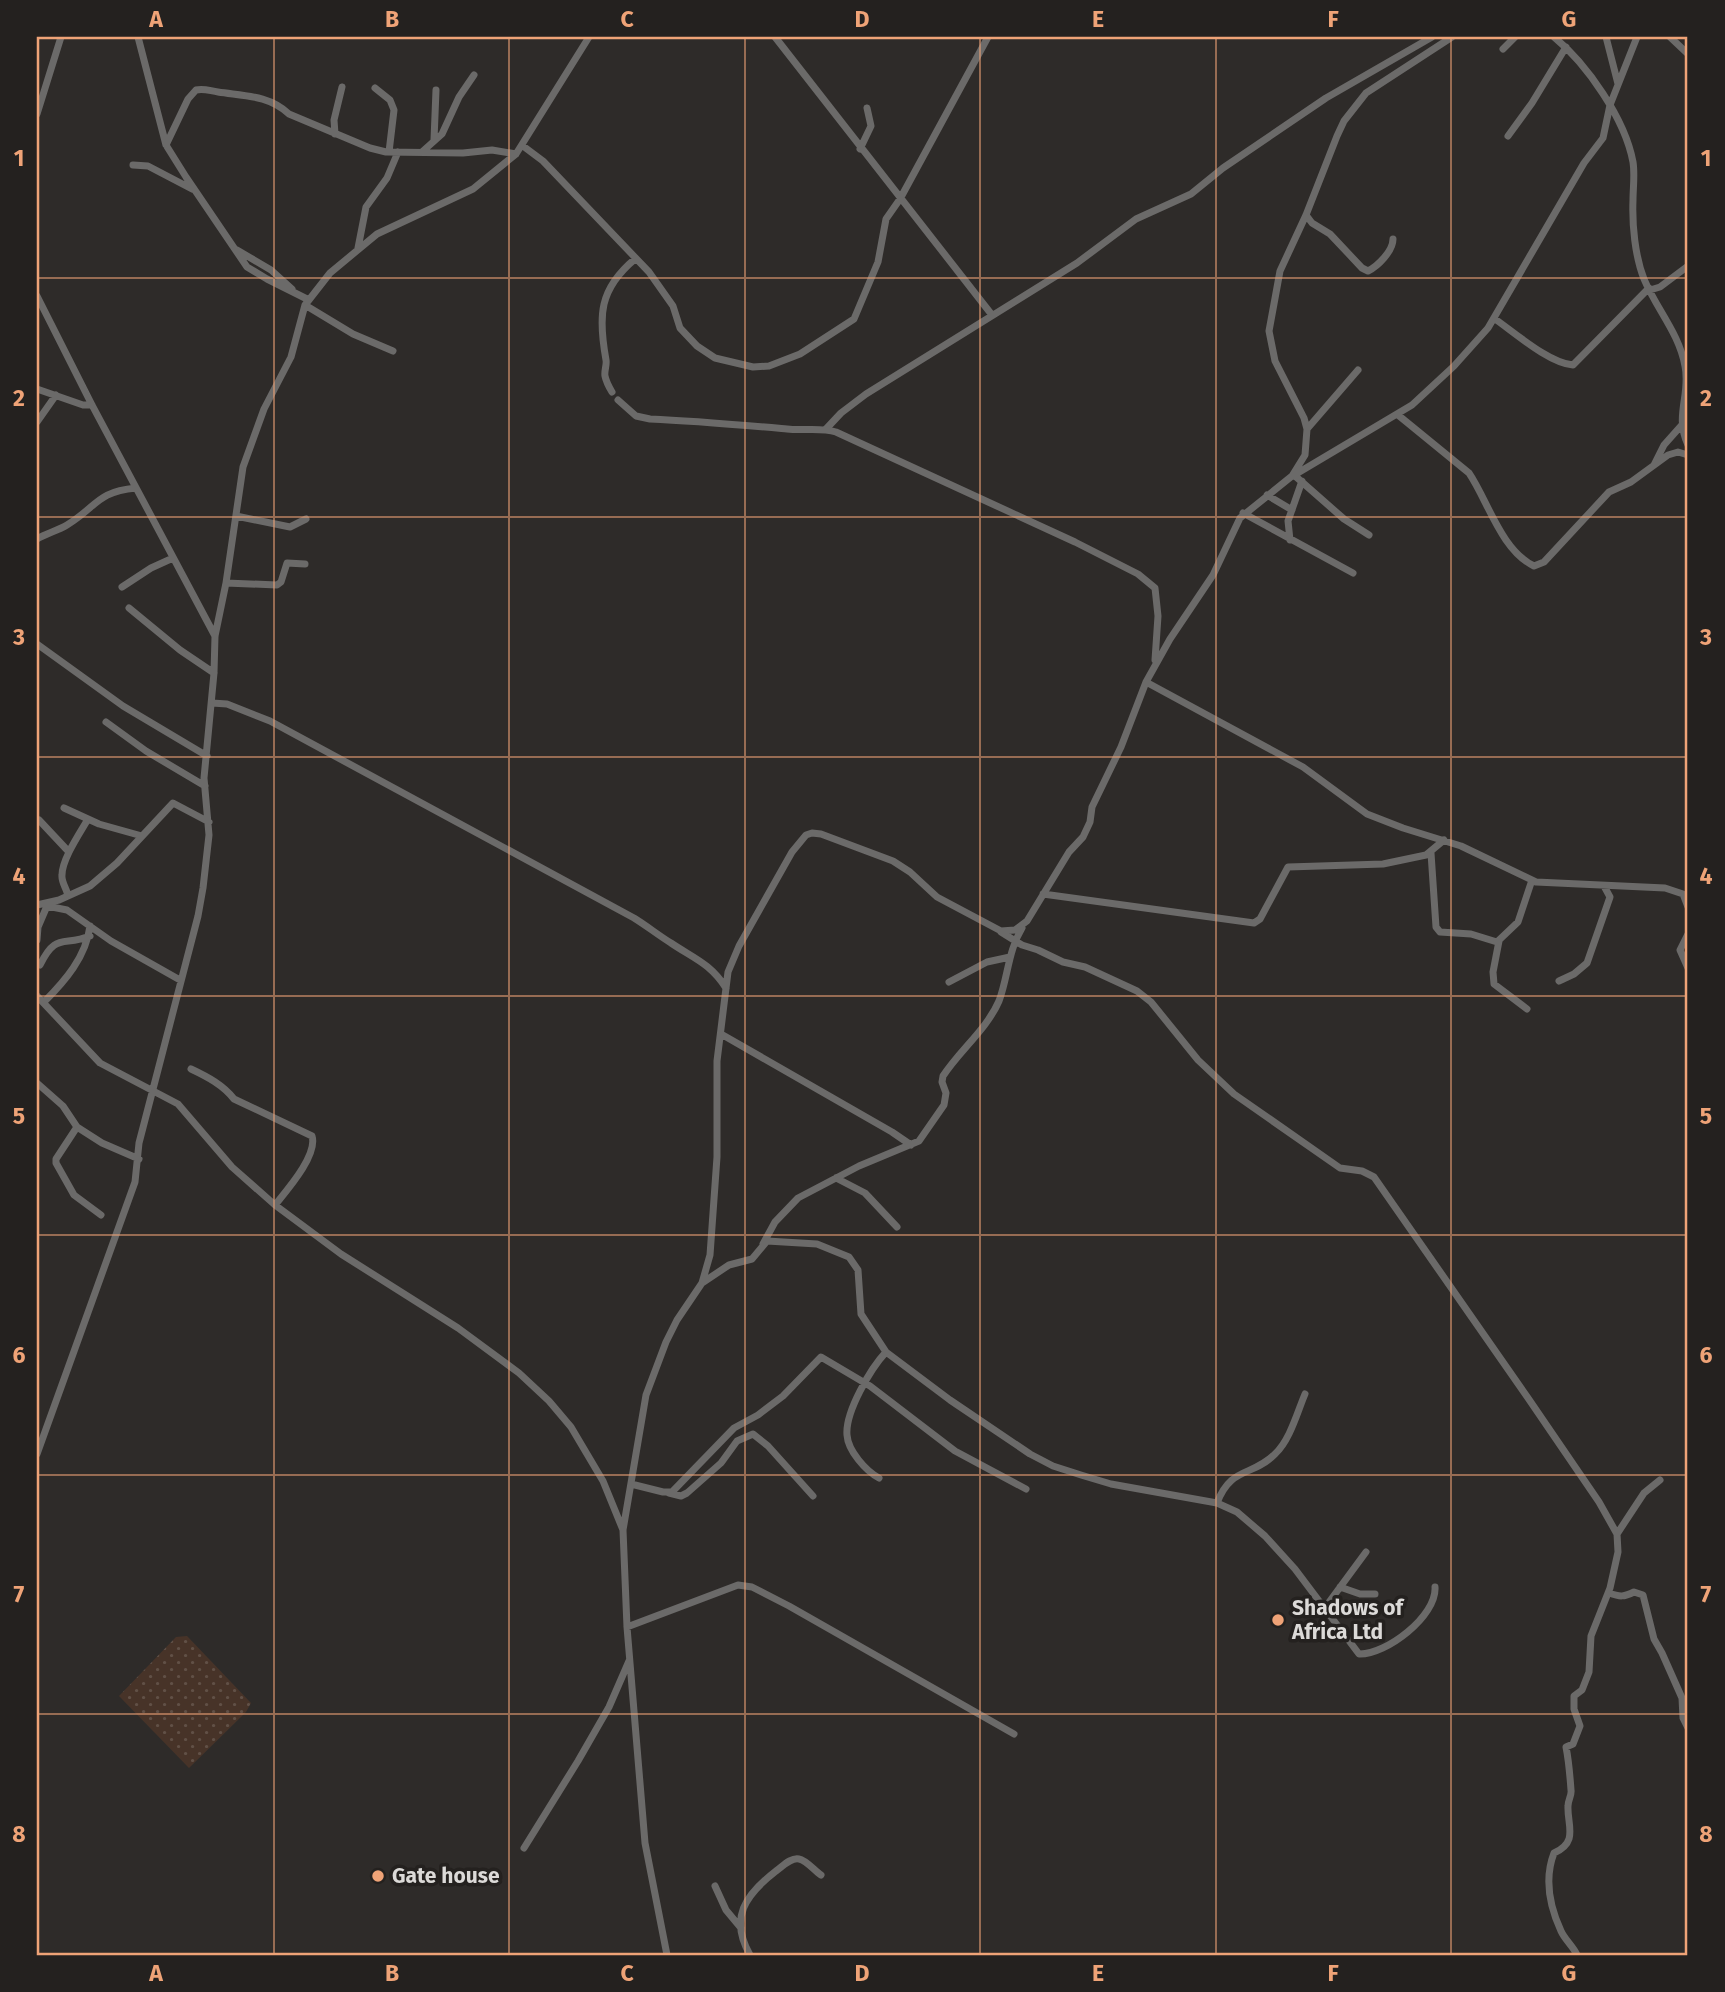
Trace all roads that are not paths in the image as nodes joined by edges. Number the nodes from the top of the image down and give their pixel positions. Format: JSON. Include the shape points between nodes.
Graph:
{"nodes":[{"id":1,"x":61,"y":37,"type":"edge"},
{"id":2,"x":138,"y":37,"type":"edge"},
{"id":3,"x":589,"y":37,"type":"edge"},
{"id":4,"x":775,"y":37,"type":"edge"},
{"id":5,"x":988,"y":37,"type":"edge"},
{"id":6,"x":1432,"y":37,"type":"edge"},
{"id":7,"x":1451,"y":37,"type":"edge"},
{"id":8,"x":1515,"y":37,"type":"edge"},
{"id":9,"x":1554,"y":37,"type":"edge"},
{"id":10,"x":1606,"y":37,"type":"edge"},
{"id":11,"x":1637,"y":37,"type":"edge"},
{"id":12,"x":1670,"y":37,"type":"edge"},
{"id":13,"x":1566,"y":47,"type":"junction"},
{"id":14,"x":1503,"y":49,"type":"dead end"},
{"id":15,"x":1688,"y":54,"type":"edge"},
{"id":16,"x":474,"y":75,"type":"dead end"},
{"id":17,"x":1618,"y":85,"type":"junction"},
{"id":18,"x":342,"y":87,"type":"dead end"},
{"id":19,"x":375,"y":88,"type":"dead end"},
{"id":20,"x":436,"y":90,"type":"dead end"},
{"id":21,"x":1610,"y":105,"type":"junction"},
{"id":22,"x":867,"y":108,"type":"dead end"},
{"id":23,"x":37,"y":114,"type":"edge"},
{"id":24,"x":335,"y":134,"type":"junction"},
{"id":25,"x":1508,"y":136,"type":"dead end"},
{"id":26,"x":434,"y":141,"type":"junction"},
{"id":27,"x":166,"y":145,"type":"junction"},
{"id":28,"x":523,"y":146,"type":"junction"},
{"id":29,"x":860,"y":149,"type":"junction"},
{"id":30,"x":424,"y":151,"type":"junction"},
{"id":31,"x":389,"y":152,"type":"junction"},
{"id":32,"x":398,"y":152,"type":"junction"},
{"id":33,"x":516,"y":154,"type":"junction"},
{"id":34,"x":133,"y":165,"type":"dead end"},
{"id":35,"x":196,"y":191,"type":"junction"},
{"id":36,"x":900,"y":200,"type":"junction"},
{"id":37,"x":1306,"y":215,"type":"junction"},
{"id":38,"x":1393,"y":239,"type":"dead end"},
{"id":39,"x":358,"y":248,"type":"junction"},
{"id":40,"x":635,"y":259,"type":"junction"},
{"id":41,"x":1688,"y":266,"type":"edge"},
{"id":42,"x":1650,"y":289,"type":"junction"},
{"id":43,"x":37,"y":296,"type":"edge"},
{"id":44,"x":307,"y":302,"type":"junction"},
{"id":45,"x":992,"y":315,"type":"junction"},
{"id":46,"x":1494,"y":319,"type":"junction"},
{"id":47,"x":393,"y":351,"type":"dead end"},
{"id":48,"x":1358,"y":370,"type":"dead end"},
{"id":49,"x":1687,"y":372,"type":"edge"},
{"id":50,"x":37,"y":389,"type":"edge"},
{"id":51,"x":612,"y":392,"type":"dead end"},
{"id":52,"x":55,"y":396,"type":"junction"},
{"id":53,"x":618,"y":400,"type":"dead end"},
{"id":54,"x":92,"y":405,"type":"junction"},
{"id":55,"x":1398,"y":415,"type":"junction"},
{"id":56,"x":1688,"y":418,"type":"edge"},
{"id":57,"x":37,"y":422,"type":"edge"},
{"id":58,"x":1681,"y":425,"type":"junction"},
{"id":59,"x":826,"y":429,"type":"junction"},
{"id":60,"x":1307,"y":429,"type":"junction"},
{"id":61,"x":1688,"y":445,"type":"edge"},
{"id":62,"x":1688,"y":455,"type":"edge"},
{"id":63,"x":1654,"y":466,"type":"junction"},
{"id":64,"x":1293,"y":476,"type":"junction"},
{"id":65,"x":1302,"y":481,"type":"junction"},
{"id":66,"x":136,"y":488,"type":"junction"},
{"id":67,"x":1267,"y":495,"type":"junction"},
{"id":68,"x":1292,"y":510,"type":"junction"},
{"id":69,"x":1244,"y":513,"type":"junction"},
{"id":70,"x":236,"y":516,"type":"junction"},
{"id":71,"x":306,"y":519,"type":"dead end"},
{"id":72,"x":1369,"y":535,"type":"dead end"},
{"id":73,"x":37,"y":539,"type":"edge"},
{"id":74,"x":1290,"y":540,"type":"junction"},
{"id":75,"x":173,"y":558,"type":"junction"},
{"id":76,"x":305,"y":564,"type":"dead end"},
{"id":77,"x":1353,"y":573,"type":"dead end"},
{"id":78,"x":226,"y":583,"type":"junction"},
{"id":79,"x":122,"y":587,"type":"dead end"},
{"id":80,"x":129,"y":608,"type":"dead end"},
{"id":81,"x":215,"y":636,"type":"junction"},
{"id":82,"x":37,"y":644,"type":"edge"},
{"id":83,"x":1155,"y":664,"type":"junction"},
{"id":84,"x":214,"y":673,"type":"junction"},
{"id":85,"x":1146,"y":682,"type":"junction"},
{"id":86,"x":212,"y":703,"type":"junction"},
{"id":87,"x":106,"y":722,"type":"dead end"},
{"id":88,"x":207,"y":756,"type":"junction"},
{"id":89,"x":205,"y":786,"type":"junction"},
{"id":90,"x":64,"y":808,"type":"dead end"},
{"id":91,"x":88,"y":819,"type":"junction"},
{"id":92,"x":39,"y":820,"type":"dead end"},
{"id":93,"x":209,"y":822,"type":"junction"},
{"id":94,"x":142,"y":836,"type":"junction"},
{"id":95,"x":1444,"y":840,"type":"junction"},
{"id":96,"x":69,"y":852,"type":"junction"},
{"id":97,"x":1431,"y":853,"type":"junction"},
{"id":98,"x":1532,"y":880,"type":"junction"},
{"id":99,"x":1604,"y":886,"type":"junction"},
{"id":100,"x":1043,"y":894,"type":"junction"},
{"id":101,"x":68,"y":896,"type":"junction"},
{"id":102,"x":40,"y":905,"type":"edge"},
{"id":103,"x":1688,"y":907,"type":"edge"},
{"id":104,"x":1024,"y":925,"type":"junction"},
{"id":105,"x":92,"y":931,"type":"junction"},
{"id":106,"x":1001,"y":931,"type":"junction"},
{"id":107,"x":1688,"y":934,"type":"edge"},
{"id":108,"x":37,"y":940,"type":"edge"},
{"id":109,"x":1499,"y":941,"type":"junction"},
{"id":110,"x":1014,"y":942,"type":"junction"},
{"id":111,"x":1010,"y":957,"type":"junction"},
{"id":112,"x":40,"y":965,"type":"dead end"},
{"id":113,"x":1688,"y":968,"type":"edge"},
{"id":114,"x":180,"y":980,"type":"junction"},
{"id":115,"x":1559,"y":981,"type":"dead end"},
{"id":116,"x":949,"y":982,"type":"dead end"},
{"id":117,"x":726,"y":988,"type":"junction"},
{"id":118,"x":40,"y":999,"type":"edge"},
{"id":119,"x":1527,"y":1009,"type":"dead end"},
{"id":120,"x":721,"y":1034,"type":"junction"},
{"id":121,"x":191,"y":1069,"type":"dead end"},
{"id":122,"x":37,"y":1083,"type":"edge"},
{"id":123,"x":152,"y":1088,"type":"junction"},
{"id":124,"x":77,"y":1126,"type":"junction"},
{"id":125,"x":911,"y":1145,"type":"junction"},
{"id":126,"x":139,"y":1160,"type":"junction"},
{"id":127,"x":836,"y":1178,"type":"junction"},
{"id":128,"x":275,"y":1205,"type":"junction"},
{"id":129,"x":101,"y":1215,"type":"dead end"},
{"id":130,"x":897,"y":1227,"type":"dead end"},
{"id":131,"x":762,"y":1244,"type":"junction"},
{"id":132,"x":702,"y":1283,"type":"junction"},
{"id":133,"x":886,"y":1352,"type":"junction"},
{"id":134,"x":864,"y":1383,"type":"junction"},
{"id":135,"x":1305,"y":1394,"type":"dead end"},
{"id":136,"x":37,"y":1454,"type":"edge"},
{"id":137,"x":879,"y":1478,"type":"dead end"},
{"id":138,"x":1660,"y":1480,"type":"dead end"},
{"id":139,"x":631,"y":1484,"type":"junction"},
{"id":140,"x":1026,"y":1489,"type":"dead end"},
{"id":141,"x":668,"y":1493,"type":"junction"},
{"id":142,"x":813,"y":1496,"type":"dead end"},
{"id":143,"x":1217,"y":1503,"type":"junction"},
{"id":144,"x":623,"y":1530,"type":"junction"},
{"id":145,"x":1617,"y":1534,"type":"junction"},
{"id":146,"x":1366,"y":1552,"type":"dead end"},
{"id":147,"x":1340,"y":1587,"type":"junction"},
{"id":148,"x":1435,"y":1587,"type":"dead end"},
{"id":149,"x":1609,"y":1592,"type":"junction"},
{"id":150,"x":1375,"y":1594,"type":"dead end"},
{"id":151,"x":1324,"y":1609,"type":"junction"},
{"id":152,"x":627,"y":1627,"type":"junction"},
{"id":153,"x":629,"y":1660,"type":"junction"},
{"id":154,"x":1688,"y":1728,"type":"edge"},
{"id":155,"x":1014,"y":1734,"type":"dead end"},
{"id":156,"x":524,"y":1848,"type":"dead end"},
{"id":157,"x":821,"y":1875,"type":"dead end"},
{"id":158,"x":715,"y":1886,"type":"dead end"},
{"id":159,"x":741,"y":1929,"type":"junction"},
{"id":160,"x":667,"y":1955,"type":"edge"},
{"id":161,"x":750,"y":1955,"type":"edge"},
{"id":162,"x":1577,"y":1955,"type":"edge"}],
"edges":[{"from":1,"to":23,"type":"street"},
{"from":2,"to":27,"type":"street"},
{"from":3,"to":28,"type":"street"},
{"from":4,"to":29,"type":"street"},
{"from":5,"to":36,"type":"street"},
{"from":6,"to":45,"type":"street","via":[[1326,98],[1191,194],[1136,219],[1077,263]]},
{"from":7,"to":37,"type":"street","via":[[1366,93],[1351,111]]},
{"from":8,"to":14,"type":"street"},
{"from":9,"to":13,"type":"street"},
{"from":10,"to":17,"type":"street"},
{"from":11,"to":17,"type":"street"},
{"from":12,"to":15,"type":"street"},
{"from":13,"to":21,"type":"street"},
{"from":13,"to":25,"type":"street"},
{"from":16,"to":26,"type":"street"},
{"from":17,"to":21,"type":"street"},
{"from":18,"to":24,"type":"street"},
{"from":19,"to":31,"type":"street","via":[[390,100],[394,110]]},
{"from":20,"to":26,"type":"street"},
{"from":21,"to":42,"type":"street","via":[[1633,162],[1635,239]]},
{"from":21,"to":46,"type":"street","via":[[1604,138],[1584,163]]},
{"from":22,"to":29,"type":"street","via":[[871,127]]},
{"from":24,"to":27,"type":"street","via":[[266,100],[198,89],[188,99]]},
{"from":24,"to":31,"type":"street"},
{"from":26,"to":30,"type":"street"},
{"from":27,"to":35,"type":"street"},
{"from":28,"to":33,"type":"street"},
{"from":28,"to":40,"type":"street","via":[[543,160]]},
{"from":29,"to":36,"type":"street"},
{"from":30,"to":32,"type":"street"},
{"from":30,"to":33,"type":"street"},
{"from":31,"to":32,"type":"street"},
{"from":32,"to":39,"type":"street","via":[[387,178],[366,207]]},
{"from":33,"to":39,"type":"street","via":[[473,189],[385,230]]},
{"from":34,"to":35,"type":"street","via":[[148,166]]},
{"from":35,"to":44,"type":"street","via":[[247,267]]},
{"from":36,"to":40,"type":"street","via":[[886,219],[878,262],[856,316],[800,354],[763,367],[723,361],[697,346],[680,328],[666,295]]},
{"from":36,"to":45,"type":"street"},
{"from":37,"to":38,"type":"street","via":[[1368,271],[1379,263]]},
{"from":37,"to":60,"type":"street","via":[[1280,271],[1269,331],[1275,361]]},
{"from":39,"to":44,"type":"street"},
{"from":40,"to":51,"type":"street","via":[[614,279],[603,304],[605,376]]},
{"from":41,"to":42,"type":"street"},
{"from":42,"to":46,"type":"street","via":[[1573,365],[1546,354]]},
{"from":42,"to":49,"type":"street","via":[[1681,347]]},
{"from":43,"to":54,"type":"street"},
{"from":44,"to":47,"type":"street","via":[[354,334]]},
{"from":44,"to":70,"type":"street","via":[[291,357],[246,455]]},
{"from":45,"to":59,"type":"street","via":[[866,394]]},
{"from":46,"to":55,"type":"street","via":[[1429,391]]},
{"from":48,"to":60,"type":"street"},
{"from":49,"to":58,"type":"street"},
{"from":50,"to":52,"type":"street"},
{"from":52,"to":54,"type":"street"},
{"from":52,"to":57,"type":"street"},
{"from":53,"to":59,"type":"street","via":[[636,416],[650,419]]},
{"from":54,"to":66,"type":"street"},
{"from":55,"to":63,"type":"street","via":[[1469,473],[1493,520],[1534,566],[1544,562],[1609,492]]},
{"from":55,"to":64,"type":"street"},
{"from":56,"to":58,"type":"street"},
{"from":58,"to":61,"type":"street"},
{"from":58,"to":63,"type":"street"},
{"from":59,"to":83,"type":"street","via":[[1138,574],[1155,588],[1157,597]]},
{"from":60,"to":64,"type":"street","via":[[1305,455]]},
{"from":62,"to":63,"type":"street","via":[[1674,453]]},
{"from":64,"to":65,"type":"street"},
{"from":64,"to":67,"type":"street"},
{"from":65,"to":68,"type":"street"},
{"from":65,"to":72,"type":"street"},
{"from":66,"to":73,"type":"street","via":[[111,491],[70,523]]},
{"from":66,"to":75,"type":"street"},
{"from":67,"to":68,"type":"street"},
{"from":67,"to":69,"type":"street"},
{"from":68,"to":74,"type":"street"},
{"from":69,"to":74,"type":"street"},
{"from":69,"to":83,"type":"street","via":[[1213,575]]},
{"from":70,"to":71,"type":"street","via":[[290,527]]},
{"from":70,"to":78,"type":"street"},
{"from":74,"to":77,"type":"street"},
{"from":75,"to":79,"type":"street"},
{"from":75,"to":81,"type":"street"},
{"from":76,"to":78,"type":"street","via":[[286,563],[277,585]]},
{"from":78,"to":81,"type":"street"},
{"from":80,"to":84,"type":"street"},
{"from":81,"to":84,"type":"street"},
{"from":82,"to":88,"type":"street","via":[[123,706]]},
{"from":83,"to":85,"type":"street"},
{"from":84,"to":86,"type":"street"},
{"from":85,"to":95,"type":"street","via":[[1303,767],[1367,814]]},
{"from":85,"to":100,"type":"street","via":[[1083,838]]},
{"from":86,"to":88,"type":"street"},
{"from":86,"to":117,"type":"street","via":[[270,721],[634,918],[704,962]]},
{"from":87,"to":89,"type":"street"},
{"from":88,"to":89,"type":"street"},
{"from":89,"to":93,"type":"street"},
{"from":90,"to":91,"type":"street"},
{"from":91,"to":94,"type":"street"},
{"from":91,"to":96,"type":"street"},
{"from":92,"to":96,"type":"street"},
{"from":93,"to":94,"type":"street","via":[[173,803]]},
{"from":93,"to":114,"type":"street","via":[[204,888]]},
{"from":94,"to":101,"type":"street","via":[[90,886]]},
{"from":95,"to":97,"type":"street"},
{"from":95,"to":98,"type":"street"},
{"from":96,"to":101,"type":"street","via":[[61,876]]},
{"from":97,"to":100,"type":"street","via":[[1374,866],[1288,867],[1254,923]]},
{"from":97,"to":109,"type":"street","via":[[1437,930]]},
{"from":98,"to":99,"type":"street"},
{"from":98,"to":109,"type":"street","via":[[1518,922]]},
{"from":99,"to":103,"type":"street","via":[[1665,888],[1683,894]]},
{"from":99,"to":115,"type":"street","via":[[1610,897],[1588,961]]},
{"from":100,"to":104,"type":"street"},
{"from":101,"to":102,"type":"street"},
{"from":102,"to":105,"type":"street","via":[[62,908]]},
{"from":102,"to":108,"type":"street"},
{"from":104,"to":106,"type":"street"},
{"from":104,"to":110,"type":"street"},
{"from":105,"to":112,"type":"street","via":[[54,944]]},
{"from":105,"to":114,"type":"street"},
{"from":105,"to":118,"type":"street","via":[[75,967]]},
{"from":106,"to":110,"type":"street"},
{"from":106,"to":117,"type":"street","via":[[943,901],[886,858],[812,833],[792,852],[749,928],[729,968]]},
{"from":107,"to":113,"type":"street","via":[[1679,950]]},
{"from":109,"to":119,"type":"street","via":[[1494,984]]},
{"from":110,"to":111,"type":"street"},
{"from":110,"to":145,"type":"street","via":[[1137,990],[1234,1094],[1340,1168],[1374,1177]]},
{"from":111,"to":116,"type":"street","via":[[987,962]]},
{"from":111,"to":125,"type":"street","via":[[998,1003],[942,1079],[944,1105],[923,1136]]},
{"from":114,"to":123,"type":"street"},
{"from":117,"to":120,"type":"street"},
{"from":118,"to":123,"type":"street","via":[[96,1059]]},
{"from":120,"to":125,"type":"street"},
{"from":120,"to":132,"type":"street","via":[[716,1168],[709,1255]]},
{"from":121,"to":128,"type":"street","via":[[213,1080],[234,1099],[312,1136],[313,1147]]},
{"from":122,"to":124,"type":"street"},
{"from":123,"to":126,"type":"street"},
{"from":123,"to":128,"type":"street","via":[[185,1111],[232,1167]]},
{"from":124,"to":126,"type":"street"},
{"from":124,"to":129,"type":"street","via":[[56,1163],[74,1195]]},
{"from":125,"to":127,"type":"street"},
{"from":126,"to":136,"type":"street","via":[[118,1233]]},
{"from":127,"to":130,"type":"street","via":[[865,1193]]},
{"from":127,"to":131,"type":"street","via":[[786,1209]]},
{"from":128,"to":144,"type":"street","via":[[341,1254],[468,1335],[550,1401],[596,1468]]},
{"from":131,"to":132,"type":"street","via":[[752,1259],[729,1265]]},
{"from":131,"to":133,"type":"street","via":[[772,1240],[817,1244],[849,1257],[858,1270],[861,1314]]},
{"from":132,"to":139,"type":"street","via":[[677,1320],[657,1363],[646,1395]]},
{"from":133,"to":134,"type":"street"},
{"from":133,"to":143,"type":"street","via":[[993,1430],[1053,1466],[1111,1483]]},
{"from":134,"to":137,"type":"street","via":[[847,1438],[862,1464]]},
{"from":134,"to":140,"type":"street","via":[[955,1451]]},
{"from":134,"to":141,"type":"street","via":[[819,1358],[783,1396],[734,1428]]},
{"from":135,"to":143,"type":"street","via":[[1278,1451],[1230,1480]]},
{"from":138,"to":145,"type":"street","via":[[1644,1493]]},
{"from":139,"to":141,"type":"street"},
{"from":139,"to":144,"type":"street"},
{"from":141,"to":142,"type":"street","via":[[687,1493],[717,1467],[737,1441],[753,1434]]},
{"from":143,"to":151,"type":"street","via":[[1237,1512],[1265,1536]]},
{"from":144,"to":152,"type":"street"},
{"from":145,"to":149,"type":"street"},
{"from":146,"to":147,"type":"street"},
{"from":147,"to":150,"type":"street"},
{"from":147,"to":151,"type":"street"},
{"from":148,"to":151,"type":"street","via":[[1434,1602],[1417,1624],[1363,1654],[1356,1652]]},
{"from":149,"to":154,"type":"street","via":[[1620,1597],[1634,1592],[1643,1595],[1650,1628],[1680,1693]]},
{"from":149,"to":162,"type":"street","via":[[1591,1636],[1582,1690],[1574,1696],[1573,1709],[1580,1726],[1573,1744],[1566,1746],[1571,1772],[1570,1836],[1554,1853],[1549,1870],[1552,1905],[1562,1935]]},
{"from":152,"to":153,"type":"street"},
{"from":152,"to":155,"type":"street","via":[[747,1585]]},
{"from":153,"to":156,"type":"street","via":[[578,1761]]},
{"from":153,"to":160,"type":"street","via":[[645,1843]]},
{"from":157,"to":159,"type":"street","via":[[802,1859],[787,1863],[747,1898]]},
{"from":158,"to":159,"type":"street"},
{"from":159,"to":161,"type":"street"}]}
